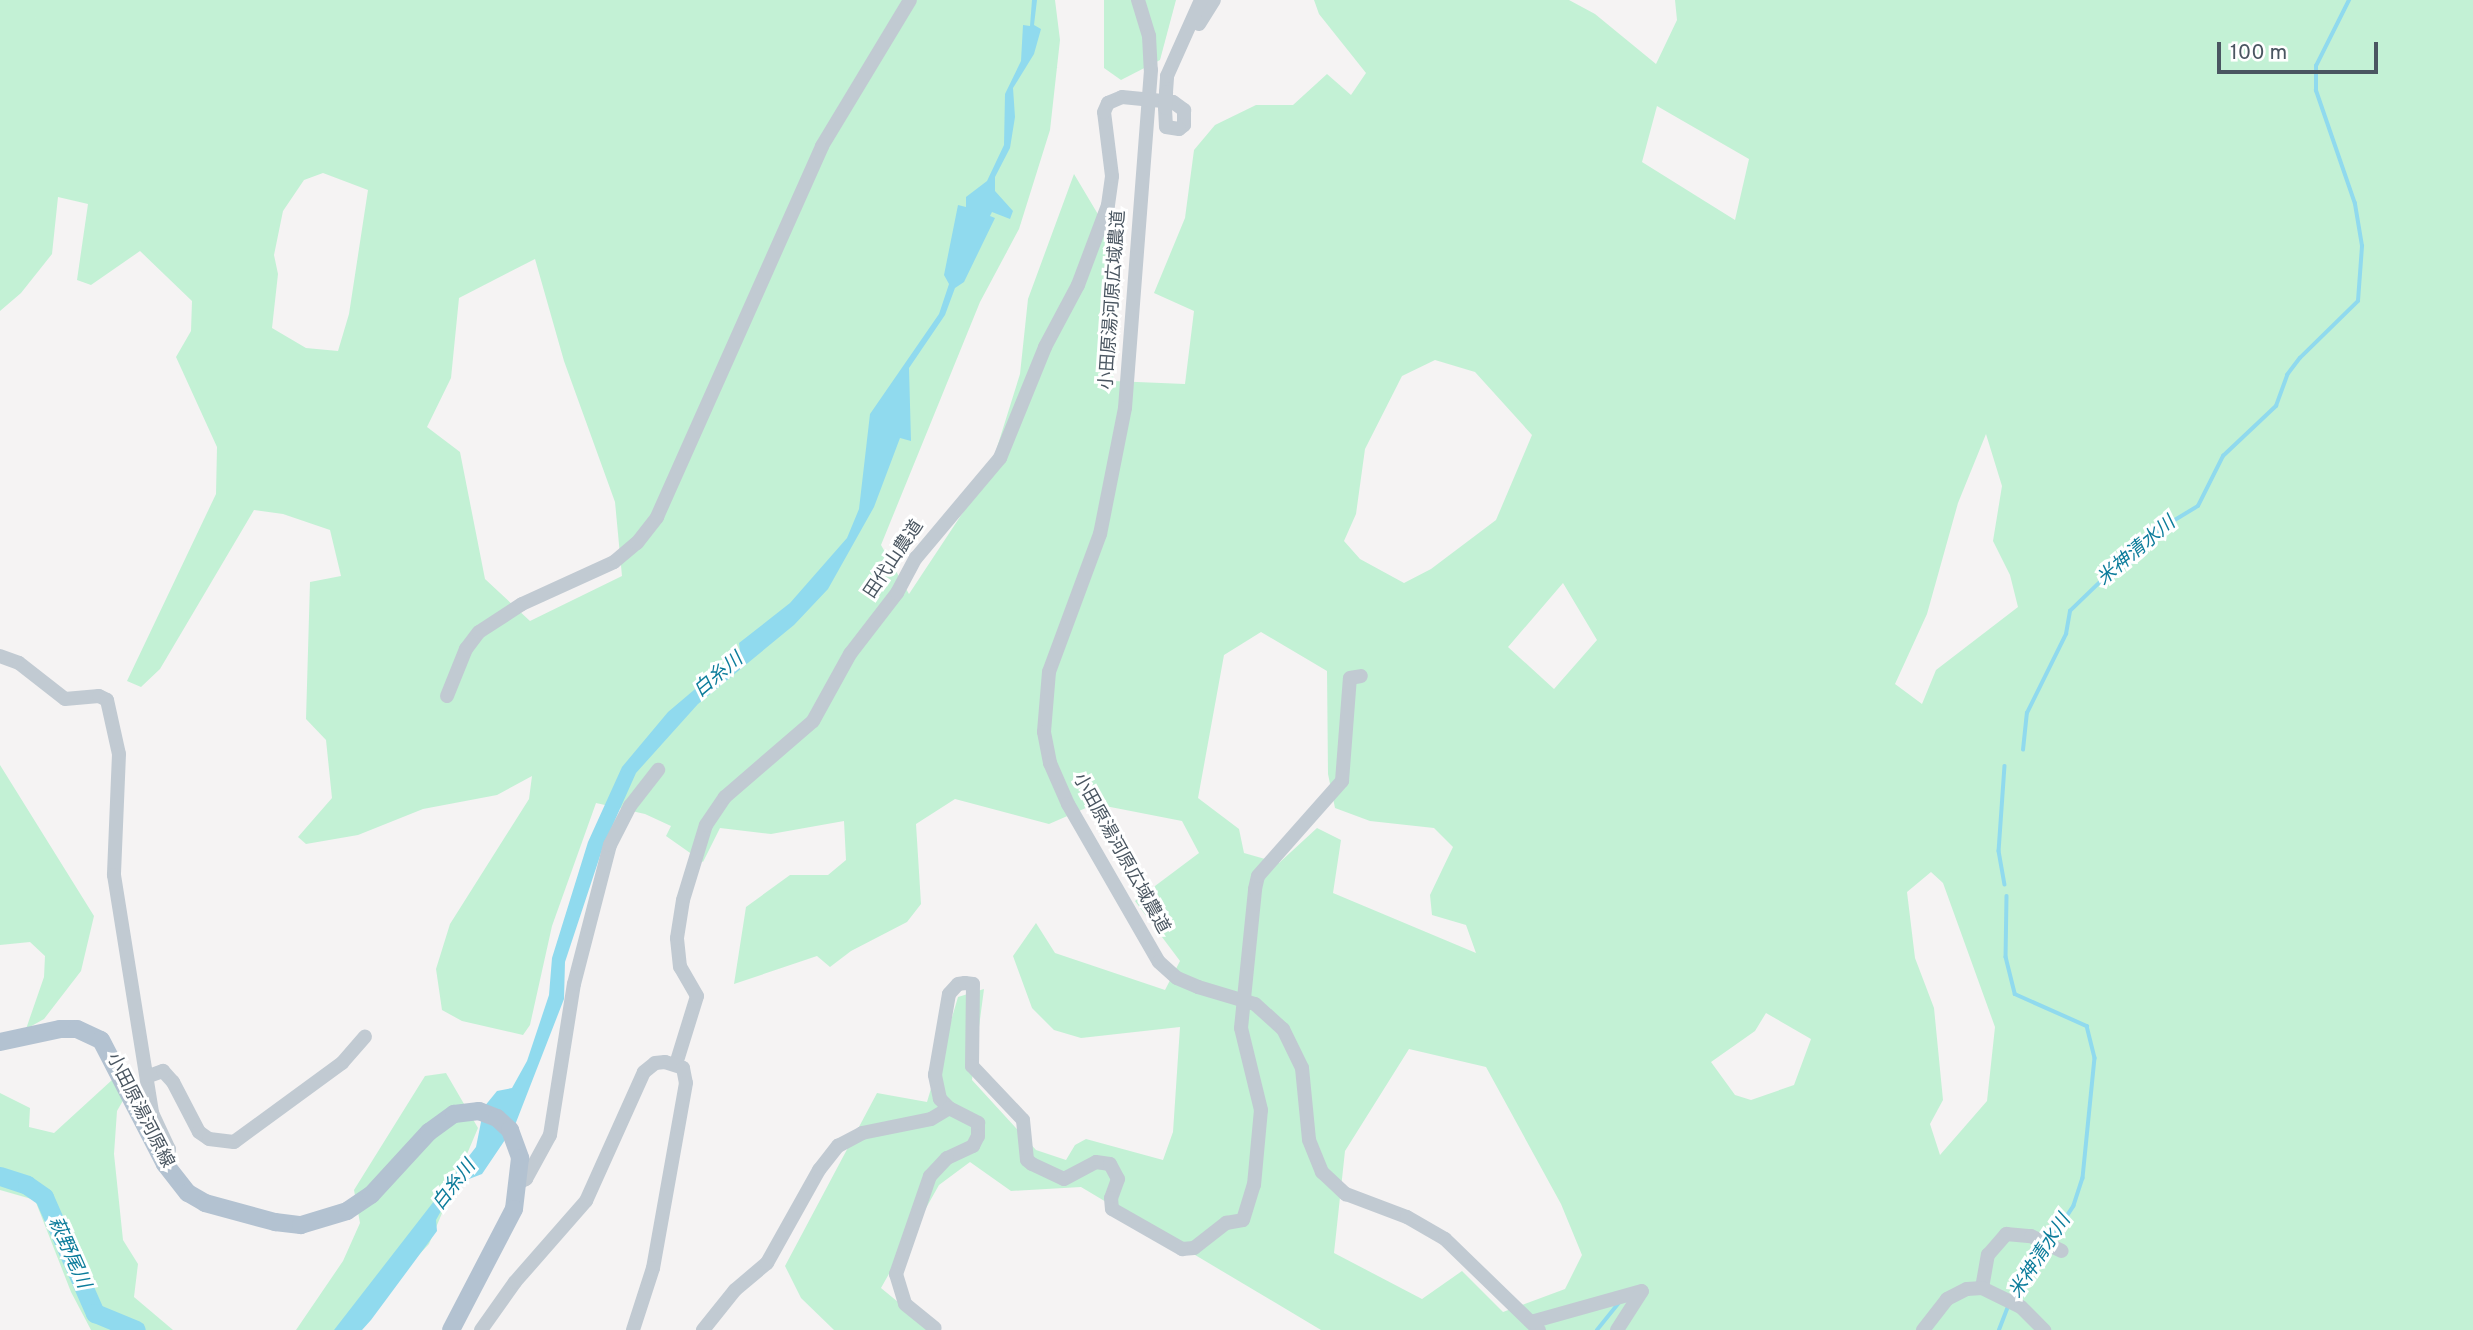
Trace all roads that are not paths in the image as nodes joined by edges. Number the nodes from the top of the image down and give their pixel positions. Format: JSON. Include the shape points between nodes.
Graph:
{"nodes":[{"id":1,"x":910,"y":0,"type":"edge"},
{"id":2,"x":1138,"y":0,"type":"edge"},
{"id":3,"x":1201,"y":0,"type":"edge"},
{"id":4,"x":1214,"y":0,"type":"edge"},
{"id":5,"x":1177,"y":52,"type":"junction"},
{"id":6,"x":1150,"y":99,"type":"junction"},
{"id":7,"x":0,"y":656,"type":"edge"},
{"id":8,"x":1361,"y":676,"type":"dead end"},
{"id":9,"x":447,"y":696,"type":"dead end"},
{"id":10,"x":658,"y":770,"type":"dead end"},
{"id":11,"x":1241,"y":999,"type":"junction"},
{"id":12,"x":365,"y":1037,"type":"dead end"},
{"id":13,"x":0,"y":1042,"type":"edge"},
{"id":14,"x":676,"y":1064,"type":"junction"},
{"id":15,"x":149,"y":1076,"type":"junction"},
{"id":16,"x":949,"y":1108,"type":"junction"},
{"id":17,"x":164,"y":1164,"type":"junction"},
{"id":18,"x":520,"y":1182,"type":"junction"},
{"id":19,"x":2060,"y":1250,"type":"dead end"},
{"id":20,"x":1982,"y":1288,"type":"junction"},
{"id":21,"x":1535,"y":1326,"type":"edge"},
{"id":22,"x":935,"y":1328,"type":"dead end"},
{"id":23,"x":451,"y":1330,"type":"edge"},
{"id":24,"x":481,"y":1330,"type":"edge"},
{"id":25,"x":633,"y":1330,"type":"edge"},
{"id":26,"x":703,"y":1330,"type":"edge"},
{"id":27,"x":1617,"y":1330,"type":"edge"},
{"id":28,"x":1923,"y":1330,"type":"edge"},
{"id":29,"x":2044,"y":1330,"type":"edge"}],
"edges":[{"from":1,"to":9,"type":"street","via":[[793,206],[657,517],[637,543],[614,562],[495,619],[466,649]]},
{"from":2,"to":6,"type":"street","name":"小田原湯河原広域農道","via":[[1149,36]]},
{"from":3,"to":5,"type":"street","name":"田代山農道"},
{"from":4,"to":5,"type":"street"},
{"from":5,"to":6,"type":"street","name":"田代山農道","bridge":true,"via":[[1166,92],[1165,108],[1166,128],[1179,129],[1185,117],[1179,104]]},
{"from":6,"to":11,"type":"street","name":"小田原湯河原広域農道","via":[[1117,460],[1100,534],[1049,672],[1044,732],[1050,763],[1068,804],[1159,962],[1177,978]]},
{"from":6,"to":14,"type":"street","name":"田代山農道","via":[[1115,99],[1104,111],[1112,176],[1108,205],[1078,285],[1045,348],[1000,458],[916,558],[897,593],[850,654],[813,721],[725,797],[706,825],[683,900],[677,938],[680,967],[697,996]]},
{"from":7,"to":15,"type":"street","via":[[19,663],[65,699],[99,696],[107,700],[119,754],[114,876]]},
{"from":8,"to":11,"type":"street","via":[[1350,678],[1342,780],[1258,876]]},
{"from":10,"to":18,"type":"street","via":[[630,806],[610,845],[575,984],[550,1135]]},
{"from":11,"to":16,"type":"street","via":[[1245,1050],[1261,1097],[1254,1185],[1243,1220],[1226,1223],[1194,1248],[1167,1243],[1112,1209],[1118,1179],[1110,1164],[1096,1162],[1064,1179],[1027,1160],[1023,1120],[972,1066],[973,984],[958,984],[949,994],[935,1075],[940,1099]]},
{"from":11,"to":21,"type":"street","name":"小田原湯河原広域農道","via":[[1273,1018],[1295,1047],[1302,1068],[1309,1140],[1322,1172],[1346,1194],[1407,1217],[1445,1240]]},
{"from":12,"to":15,"type":"street","via":[[342,1063],[234,1142],[209,1139],[199,1132],[168,1077],[156,1070]]},
{"from":13,"to":17,"type":"main road","name":"小田原湯河原線","via":[[60,1029],[77,1029],[101,1040]]},
{"from":14,"to":24,"type":"street","via":[[655,1063],[645,1072],[586,1201],[515,1282]]},
{"from":14,"to":25,"type":"street","via":[[685,1073],[685,1093],[653,1268]]},
{"from":15,"to":17,"type":"street","via":[[152,1113],[169,1149]]},
{"from":16,"to":22,"type":"street","via":[[978,1123],[978,1136],[973,1146],[947,1158],[930,1176],[896,1275],[905,1304]]},
{"from":16,"to":26,"type":"street","via":[[931,1119],[862,1133],[838,1146],[819,1170],[767,1263],[735,1290]]},
{"from":17,"to":18,"type":"main road","name":"小田原湯河原線","via":[[188,1193],[205,1203],[275,1222],[330,1220],[371,1195],[442,1121],[454,1114],[479,1111],[503,1122],[515,1141]]},
{"from":18,"to":23,"type":"main road","name":"小田原湯河原線","via":[[514,1209]]},
{"from":19,"to":20,"type":"street","via":[[2014,1232],[1994,1244]]},
{"from":20,"to":28,"type":"street","via":[[1967,1289],[1947,1299]]},
{"from":20,"to":29,"type":"street","via":[[2005,1297]]},
{"from":21,"to":27,"type":"street","via":[[1642,1291]]}]}
